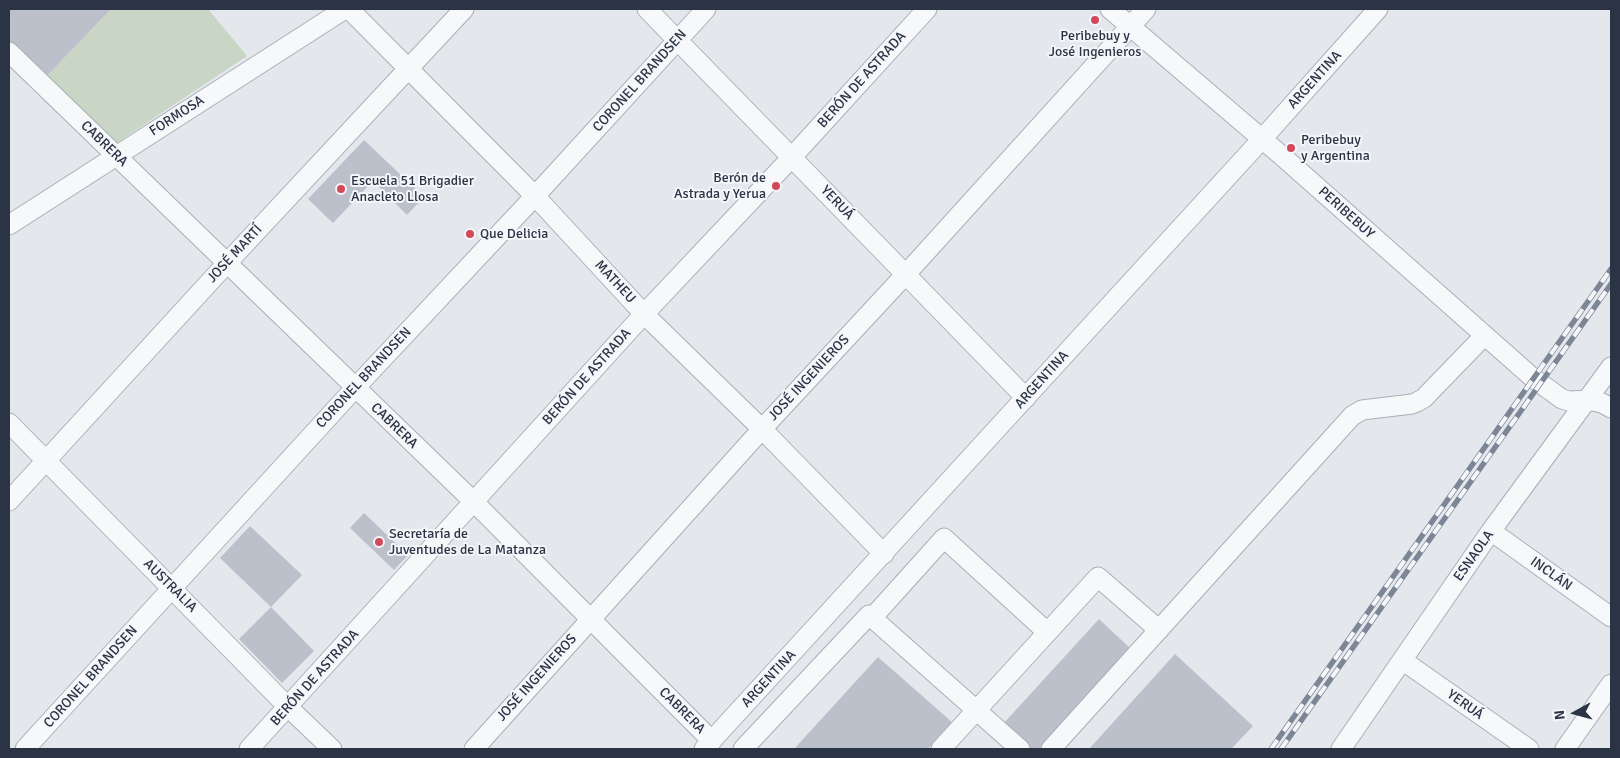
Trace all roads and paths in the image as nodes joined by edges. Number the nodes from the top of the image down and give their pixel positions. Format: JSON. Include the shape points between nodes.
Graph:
{"nodes":[{"id":1,"x":347,"y":9,"type":"edge"},
{"id":2,"x":464,"y":9,"type":"edge"},
{"id":3,"x":647,"y":9,"type":"edge"},
{"id":4,"x":706,"y":9,"type":"edge"},
{"id":5,"x":927,"y":9,"type":"edge"},
{"id":6,"x":1110,"y":9,"type":"edge"},
{"id":7,"x":1146,"y":9,"type":"edge"},
{"id":8,"x":1378,"y":9,"type":"edge"},
{"id":9,"x":1131,"y":27,"type":"junction"},
{"id":10,"x":678,"y":40,"type":"junction"},
{"id":11,"x":9,"y":52,"type":"edge"},
{"id":12,"x":409,"y":69,"type":"junction"},
{"id":13,"x":1262,"y":139,"type":"junction"},
{"id":14,"x":115,"y":155,"type":"junction"},
{"id":15,"x":792,"y":157,"type":"junction"},
{"id":16,"x":534,"y":196,"type":"junction"},
{"id":17,"x":9,"y":225,"type":"edge"},
{"id":18,"x":227,"y":263,"type":"junction"},
{"id":19,"x":906,"y":274,"type":"junction"},
{"id":20,"x":644,"y":314,"type":"junction"},
{"id":21,"x":1484,"y":336,"type":"junction"},
{"id":22,"x":1611,"y":367,"type":"edge"},
{"id":23,"x":355,"y":388,"type":"junction"},
{"id":24,"x":1026,"y":398,"type":"junction"},
{"id":25,"x":1588,"y":400,"type":"junction"},
{"id":26,"x":1611,"y":408,"type":"edge"},
{"id":27,"x":9,"y":423,"type":"edge"},
{"id":28,"x":762,"y":429,"type":"junction"},
{"id":29,"x":45,"y":461,"type":"junction"},
{"id":30,"x":9,"y":501,"type":"edge"},
{"id":31,"x":474,"y":502,"type":"junction"},
{"id":32,"x":1491,"y":531,"type":"junction"},
{"id":33,"x":884,"y":554,"type":"junction"},
{"id":34,"x":172,"y":588,"type":"junction"},
{"id":35,"x":1611,"y":617,"type":"edge"},
{"id":36,"x":872,"y":618,"type":"junction"},
{"id":37,"x":590,"y":619,"type":"junction"},
{"id":38,"x":1158,"y":630,"type":"junction"},
{"id":39,"x":1047,"y":632,"type":"junction"},
{"id":40,"x":1402,"y":660,"type":"junction"},
{"id":41,"x":1611,"y":684,"type":"edge"},
{"id":42,"x":288,"y":707,"type":"junction"},
{"id":43,"x":976,"y":710,"type":"junction"},
{"id":44,"x":708,"y":745,"type":"edge"},
{"id":45,"x":24,"y":749,"type":"edge"},
{"id":46,"x":250,"y":749,"type":"edge"},
{"id":47,"x":332,"y":749,"type":"edge"},
{"id":48,"x":474,"y":749,"type":"edge"},
{"id":49,"x":743,"y":749,"type":"edge"},
{"id":50,"x":941,"y":749,"type":"edge"},
{"id":51,"x":1020,"y":749,"type":"edge"},
{"id":52,"x":1051,"y":749,"type":"edge"},
{"id":53,"x":1341,"y":749,"type":"edge"},
{"id":54,"x":1529,"y":749,"type":"edge"},
{"id":55,"x":1565,"y":749,"type":"edge"}],
"edges":[{"from":1,"to":12,"type":"street","name":"MATHEU"},
{"from":1,"to":14,"type":"street","name":"FORMOSA"},
{"from":2,"to":12,"type":"street","name":"JOSÉ MARTÍ"},
{"from":3,"to":10,"type":"street","name":"YERUÁ"},
{"from":4,"to":10,"type":"street","name":"CORONEL BRANDSEN"},
{"from":5,"to":15,"type":"street","name":"BERÓN DE ASTRADA"},
{"from":6,"to":9,"type":"street","name":"PERIBEBUY"},
{"from":7,"to":9,"type":"street","name":"JOSÉ INGENIEROS"},
{"from":8,"to":13,"type":"street","name":"ARGENTINA"},
{"from":9,"to":13,"type":"street","name":"PERIBEBUY"},
{"from":9,"to":19,"type":"street","name":"JOSÉ INGENIEROS"},
{"from":10,"to":15,"type":"street","name":"YERUÁ"},
{"from":10,"to":16,"type":"street","name":"CORONEL BRANDSEN"},
{"from":11,"to":14,"type":"street","name":"CABRERA"},
{"from":12,"to":16,"type":"street","name":"MATHEU"},
{"from":12,"to":18,"type":"street","name":"JOSÉ MARTÍ"},
{"from":13,"to":21,"type":"street","name":"PERIBEBUY"},
{"from":13,"to":24,"type":"street","name":"ARGENTINA"},
{"from":14,"to":17,"type":"street","name":"FORMOSA"},
{"from":14,"to":18,"type":"street","name":"CABRERA"},
{"from":15,"to":19,"type":"street","name":"YERUÁ"},
{"from":15,"to":20,"type":"street","name":"BERÓN DE ASTRADA"},
{"from":16,"to":20,"type":"street","name":"MATHEU"},
{"from":16,"to":23,"type":"street","name":"CORONEL BRANDSEN"},
{"from":18,"to":23,"type":"street","name":"CABRERA"},
{"from":18,"to":29,"type":"street","name":"JOSÉ MARTÍ"},
{"from":19,"to":24,"type":"street","name":"YERUÁ"},
{"from":19,"to":28,"type":"street","name":"JOSÉ INGENIEROS"},
{"from":20,"to":28,"type":"street","name":"MATHEU"},
{"from":20,"to":31,"type":"street","name":"BERÓN DE ASTRADA"},
{"from":21,"to":25,"type":"street","name":"PERIBEBUY","via":[[1562,399]]},
{"from":21,"to":38,"type":"street","via":[[1424,398],[1412,404],[1362,410],[1352,416]]},
{"from":22,"to":25,"type":"street","name":"ESNAOLA"},
{"from":23,"to":31,"type":"street","name":"CABRERA"},
{"from":23,"to":34,"type":"street","name":"CORONEL BRANDSEN"},
{"from":24,"to":33,"type":"street","name":"ARGENTINA"},
{"from":25,"to":26,"type":"street","name":"PERIBEBUY"},
{"from":25,"to":32,"type":"street","name":"ESNAOLA"},
{"from":27,"to":29,"type":"street","name":"AUSTRALIA"},
{"from":28,"to":33,"type":"street","name":"MATHEU"},
{"from":28,"to":37,"type":"street","name":"JOSÉ INGENIEROS"},
{"from":29,"to":30,"type":"street","name":"JOSÉ MARTÍ"},
{"from":29,"to":34,"type":"street","name":"AUSTRALIA"},
{"from":31,"to":37,"type":"street","name":"CABRERA"},
{"from":31,"to":42,"type":"street","name":"BERÓN DE ASTRADA"},
{"from":32,"to":35,"type":"street","name":"INCLÁN"},
{"from":32,"to":40,"type":"street","name":"ESNAOLA"},
{"from":33,"to":44,"type":"street","name":"ARGENTINA"},
{"from":34,"to":42,"type":"street","name":"AUSTRALIA"},
{"from":34,"to":45,"type":"street","name":"CORONEL BRANDSEN"},
{"from":36,"to":39,"type":"street","via":[[944,538]]},
{"from":36,"to":43,"type":"street"},
{"from":36,"to":49,"type":"street","via":[[869,615]]},
{"from":37,"to":44,"type":"street","name":"CABRERA"},
{"from":37,"to":48,"type":"street","name":"JOSÉ INGENIEROS"},
{"from":38,"to":39,"type":"street","via":[[1098,577]]},
{"from":38,"to":52,"type":"street"},
{"from":39,"to":43,"type":"street"},
{"from":40,"to":53,"type":"street","name":"ESNAOLA"},
{"from":40,"to":54,"type":"street","name":"YERUÁ"},
{"from":41,"to":55,"type":"street"},
{"from":42,"to":46,"type":"street","name":"BERÓN DE ASTRADA"},
{"from":42,"to":47,"type":"street","name":"AUSTRALIA"},
{"from":43,"to":50,"type":"street"},
{"from":43,"to":51,"type":"street"}]}
